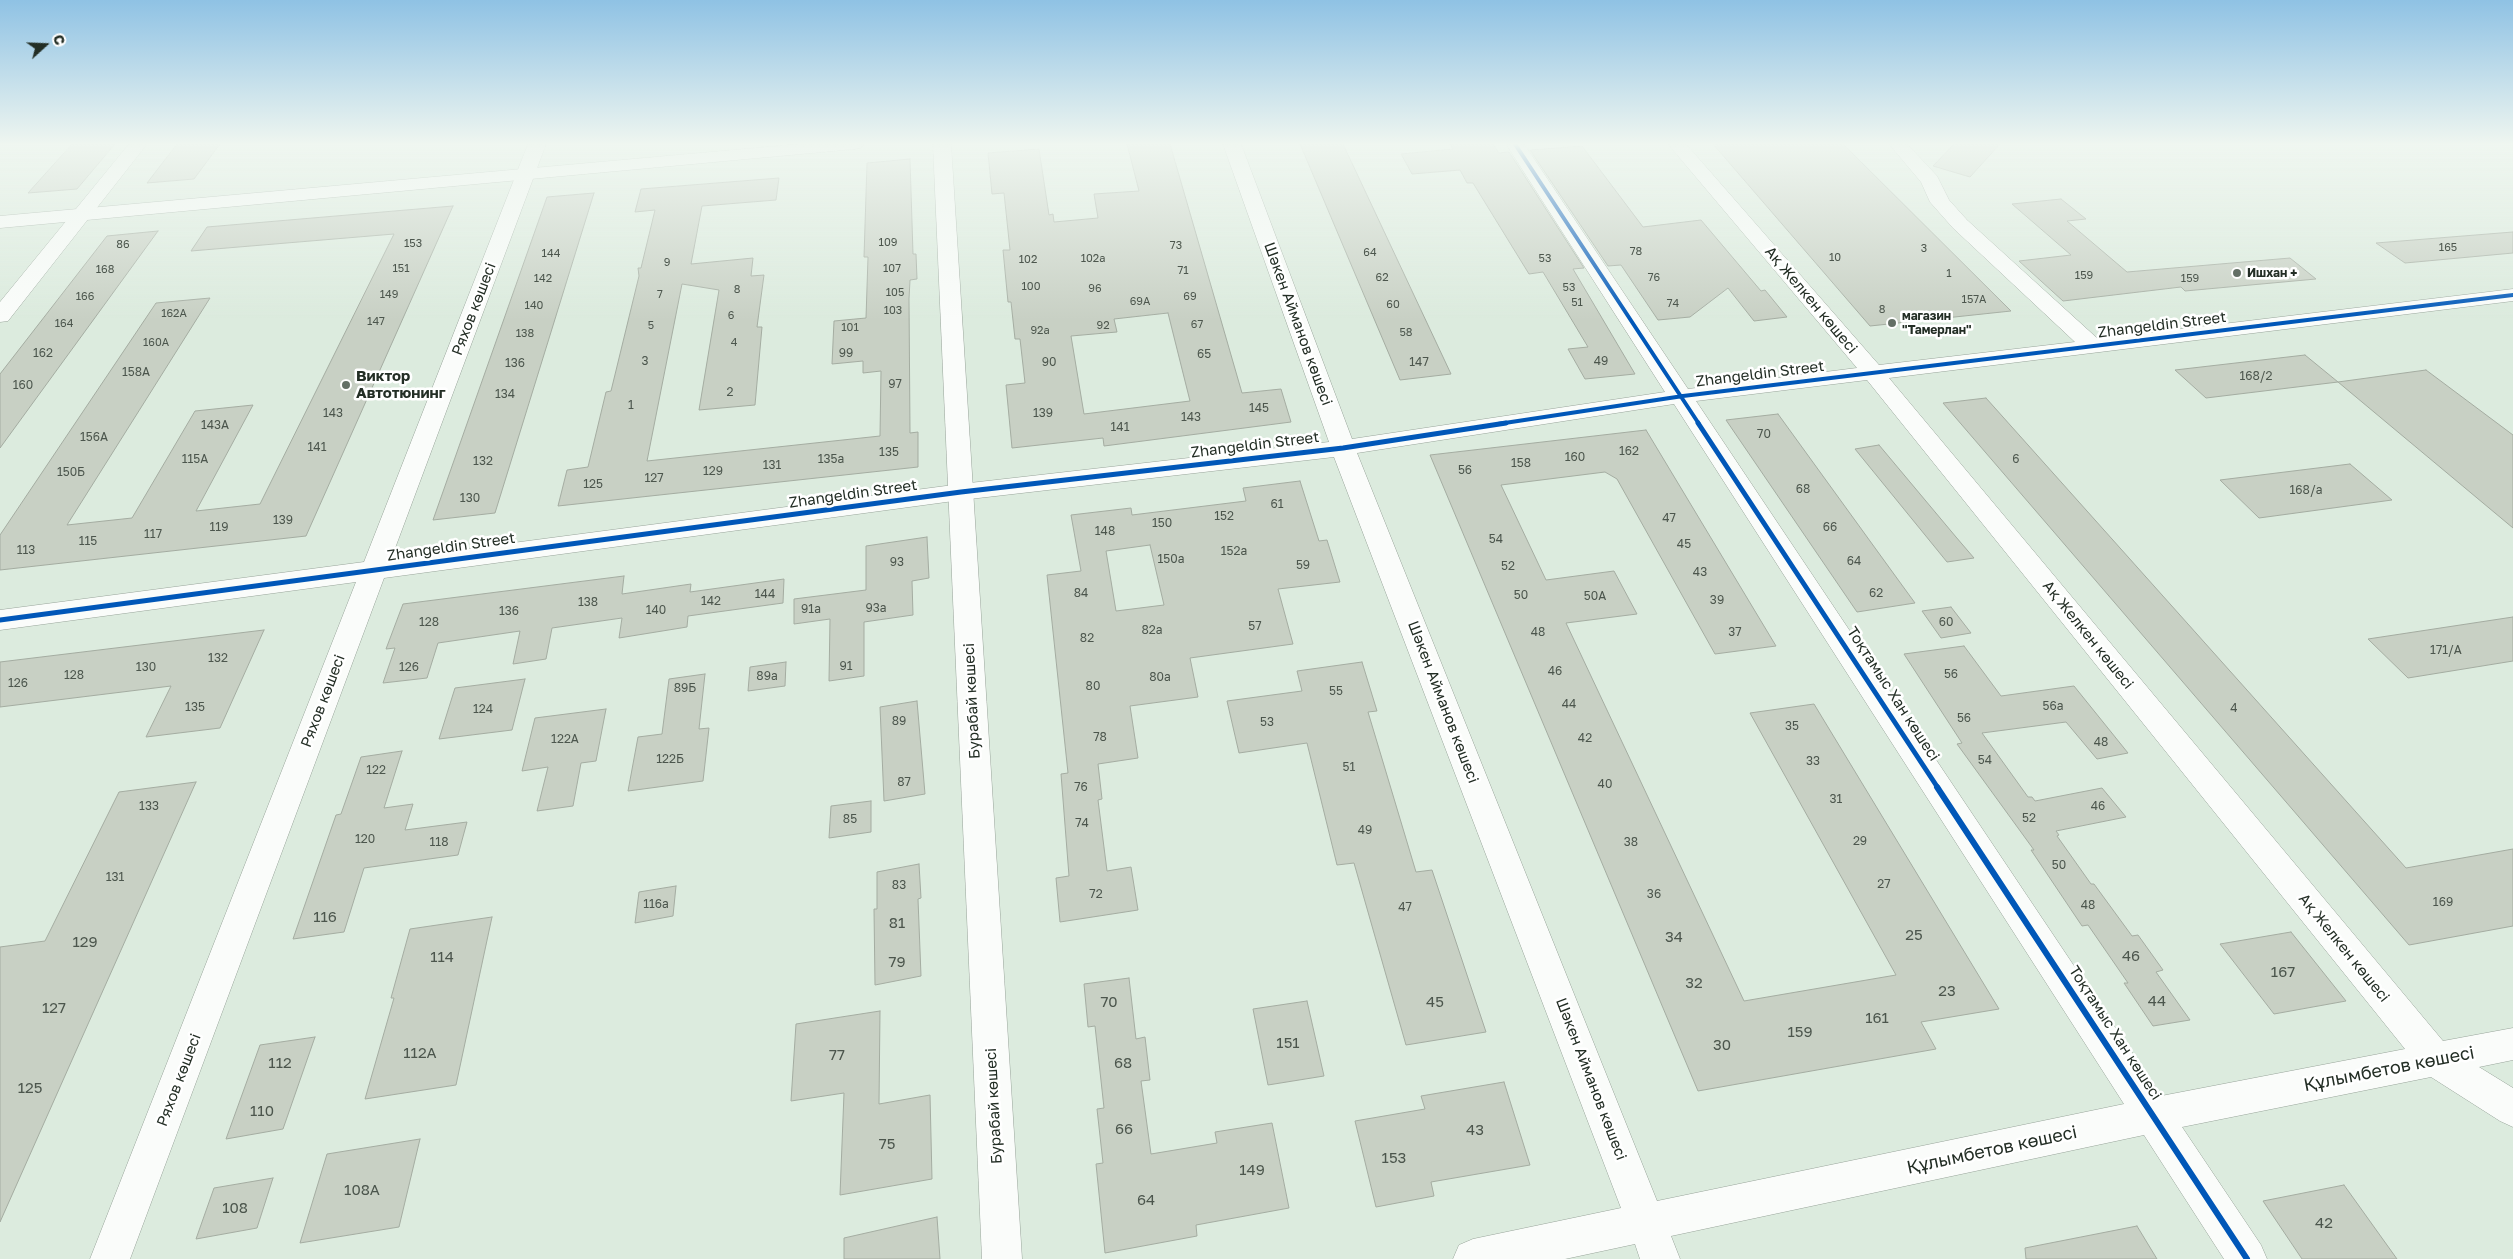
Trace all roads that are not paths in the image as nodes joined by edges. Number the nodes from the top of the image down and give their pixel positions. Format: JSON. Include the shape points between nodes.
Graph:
{"nodes":[{"id":1,"x":91,"y":203,"type":"edge"},
{"id":2,"x":201,"y":203,"type":"edge"},
{"id":3,"x":514,"y":203,"type":"edge"},
{"id":4,"x":945,"y":203,"type":"edge"},
{"id":5,"x":1253,"y":203,"type":"edge"},
{"id":6,"x":1554,"y":203,"type":"edge"},
{"id":7,"x":1727,"y":203,"type":"edge"},
{"id":8,"x":1941,"y":203,"type":"edge"},
{"id":9,"x":82,"y":214,"type":"junction"},
{"id":10,"x":0,"y":222,"type":"edge"},
{"id":11,"x":2513,"y":294,"type":"edge"},
{"id":12,"x":0,"y":316,"type":"edge"},
{"id":13,"x":2093,"y":346,"type":"junction"},
{"id":14,"x":1873,"y":373,"type":"junction"},
{"id":15,"x":1683,"y":396,"type":"junction"},
{"id":16,"x":1343,"y":448,"type":"junction"},
{"id":17,"x":960,"y":492,"type":"junction"},
{"id":18,"x":374,"y":570,"type":"junction"},
{"id":19,"x":0,"y":620,"type":"edge"},
{"id":20,"x":2513,"y":1044,"type":"edge"},
{"id":21,"x":2436,"y":1060,"type":"junction"},
{"id":22,"x":2513,"y":1109,"type":"edge"},
{"id":23,"x":2154,"y":1115,"type":"junction"},
{"id":24,"x":1648,"y":1224,"type":"junction"},
{"id":25,"x":110,"y":1259,"type":"edge"},
{"id":26,"x":1002,"y":1259,"type":"edge"},
{"id":27,"x":1473,"y":1259,"type":"edge"},
{"id":28,"x":1660,"y":1259,"type":"edge"},
{"id":29,"x":2248,"y":1259,"type":"edge"}],
"edges":[{"from":1,"to":9,"type":"street"},
{"from":2,"to":9,"type":"street"},
{"from":3,"to":18,"type":"street","name":"Ряхов көшесі"},
{"from":4,"to":17,"type":"street","name":"Бурабай көшесі"},
{"from":5,"to":16,"type":"street","name":"Шәкен Айманов көшесі"},
{"from":6,"to":15,"type":"street","name":"Тоқтамыс Хан көшесі"},
{"from":7,"to":14,"type":"street","name":"Ақ Желкен көшесі"},
{"from":8,"to":13,"type":"street"},
{"from":9,"to":10,"type":"street"},
{"from":9,"to":12,"type":"street"},
{"from":11,"to":13,"type":"street","name":"Zhangeldin Street"},
{"from":13,"to":14,"type":"street","name":"Zhangeldin Street"},
{"from":14,"to":15,"type":"street","name":"Zhangeldin Street"},
{"from":14,"to":21,"type":"street","name":"Ақ Желкен көшесі"},
{"from":15,"to":16,"type":"street","name":"Zhangeldin Street"},
{"from":15,"to":23,"type":"street","name":"Тоқтамыс Хан көшесі"},
{"from":16,"to":17,"type":"street","name":"Zhangeldin Street"},
{"from":16,"to":24,"type":"street","name":"Шәкен Айманов көшесі"},
{"from":17,"to":18,"type":"street","name":"Zhangeldin Street"},
{"from":17,"to":26,"type":"street","name":"Бурабай көшесі"},
{"from":18,"to":19,"type":"street","name":"Zhangeldin Street"},
{"from":18,"to":25,"type":"street","name":"Ряхов көшесі"},
{"from":20,"to":21,"type":"street","name":"Құлымбетов көшесі"},
{"from":21,"to":22,"type":"street","name":"Ақ Желкен көшесі"},
{"from":21,"to":23,"type":"street","name":"Құлымбетов көшесі"},
{"from":23,"to":24,"type":"street","name":"Құлымбетов көшесі"},
{"from":23,"to":29,"type":"street","name":"Тоқтамыс Хан көшесі"},
{"from":24,"to":27,"type":"street","name":"Құлымбетов көшесі"},
{"from":24,"to":28,"type":"street","name":"Шәкен Айманов көшесі"}]}
